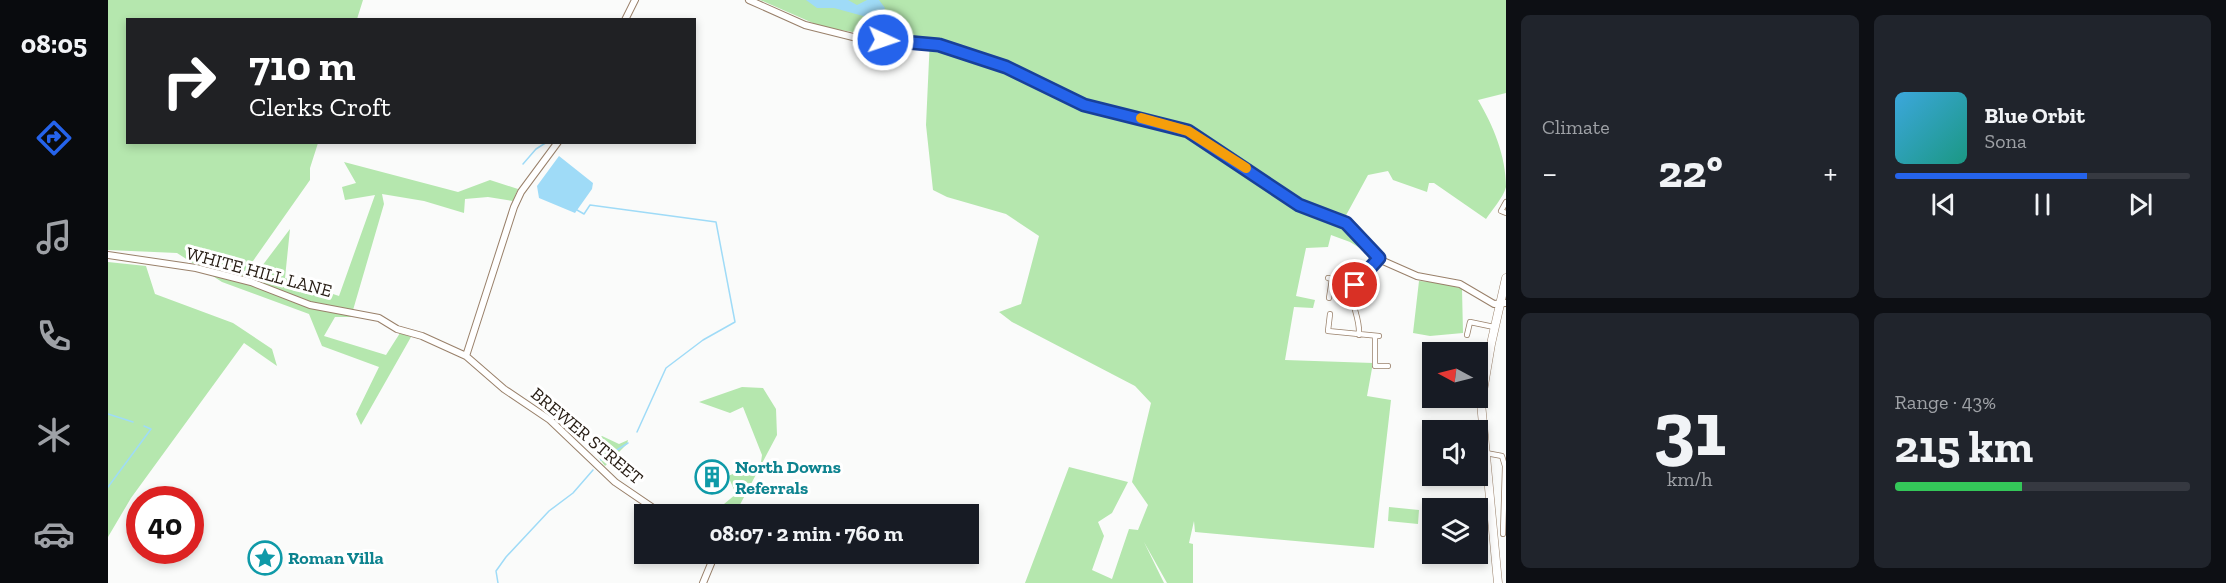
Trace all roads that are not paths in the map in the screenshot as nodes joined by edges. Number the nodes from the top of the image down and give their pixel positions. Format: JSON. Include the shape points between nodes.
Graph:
{"nodes":[{"id":1,"x":635,"y":0,"type":"edge"},
{"id":2,"x":749,"y":0,"type":"edge"},
{"id":3,"x":626,"y":18,"type":"edge"},
{"id":4,"x":557,"y":144,"type":"edge"},
{"id":5,"x":1506,"y":202,"type":"edge"},
{"id":6,"x":1506,"y":213,"type":"edge"},
{"id":7,"x":108,"y":255,"type":"edge"},
{"id":8,"x":1379,"y":258,"type":"junction"},
{"id":9,"x":1506,"y":278,"type":"edge"},
{"id":10,"x":1355,"y":285,"type":"junction"},
{"id":11,"x":1329,"y":298,"type":"dead end"},
{"id":12,"x":1502,"y":304,"type":"edge"},
{"id":13,"x":1330,"y":314,"type":"dead end"},
{"id":14,"x":1494,"y":327,"type":"junction"},
{"id":15,"x":1328,"y":331,"type":"junction"},
{"id":16,"x":1359,"y":335,"type":"junction"},
{"id":17,"x":1467,"y":335,"type":"dead end"},
{"id":18,"x":1327,"y":338,"type":"dead end"},
{"id":19,"x":466,"y":356,"type":"junction"},
{"id":20,"x":1388,"y":366,"type":"dead end"},
{"id":21,"x":1484,"y":420,"type":"edge"},
{"id":22,"x":1488,"y":453,"type":"edge"},
{"id":23,"x":1504,"y":454,"type":"edge"},
{"id":24,"x":1488,"y":471,"type":"edge"},
{"id":25,"x":647,"y":504,"type":"edge"},
{"id":26,"x":1503,"y":534,"type":"dead end"},
{"id":27,"x":711,"y":564,"type":"edge"},
{"id":28,"x":703,"y":583,"type":"edge"},
{"id":29,"x":1498,"y":583,"type":"edge"}],
"edges":[{"from":1,"to":3,"type":"street"},
{"from":2,"to":8,"type":"street","via":[[805,25],[861,39],[939,45],[1006,67],[1084,105],[1188,131],[1299,205],[1346,223]]},
{"from":4,"to":19,"type":"street","via":[[514,207]]},
{"from":5,"to":6,"type":"street","via":[[1501,211]]},
{"from":7,"to":19,"type":"street","name":"WHITE HILL LANE","via":[[196,268],[250,282],[310,305],[379,318]]},
{"from":8,"to":10,"type":"street"},
{"from":8,"to":12,"type":"street","via":[[1417,276],[1460,284]]},
{"from":9,"to":12,"type":"main road"},
{"from":10,"to":11,"type":"street","via":[[1330,278]]},
{"from":10,"to":16,"type":"street","via":[[1352,295]]},
{"from":12,"to":14,"type":"main road"},
{"from":13,"to":15,"type":"street"},
{"from":14,"to":17,"type":"street","via":[[1470,322]]},
{"from":14,"to":21,"type":"main road","via":[[1482,397]]},
{"from":15,"to":16,"type":"street"},
{"from":15,"to":18,"type":"street"},
{"from":16,"to":20,"type":"street","via":[[1377,336],[1375,366]]},
{"from":19,"to":25,"type":"street","name":"BREWER STREET","via":[[550,420],[615,482]]},
{"from":22,"to":23,"type":"street"},
{"from":23,"to":26,"type":"street"},
{"from":24,"to":29,"type":"main road"},
{"from":27,"to":28,"type":"street"}]}
